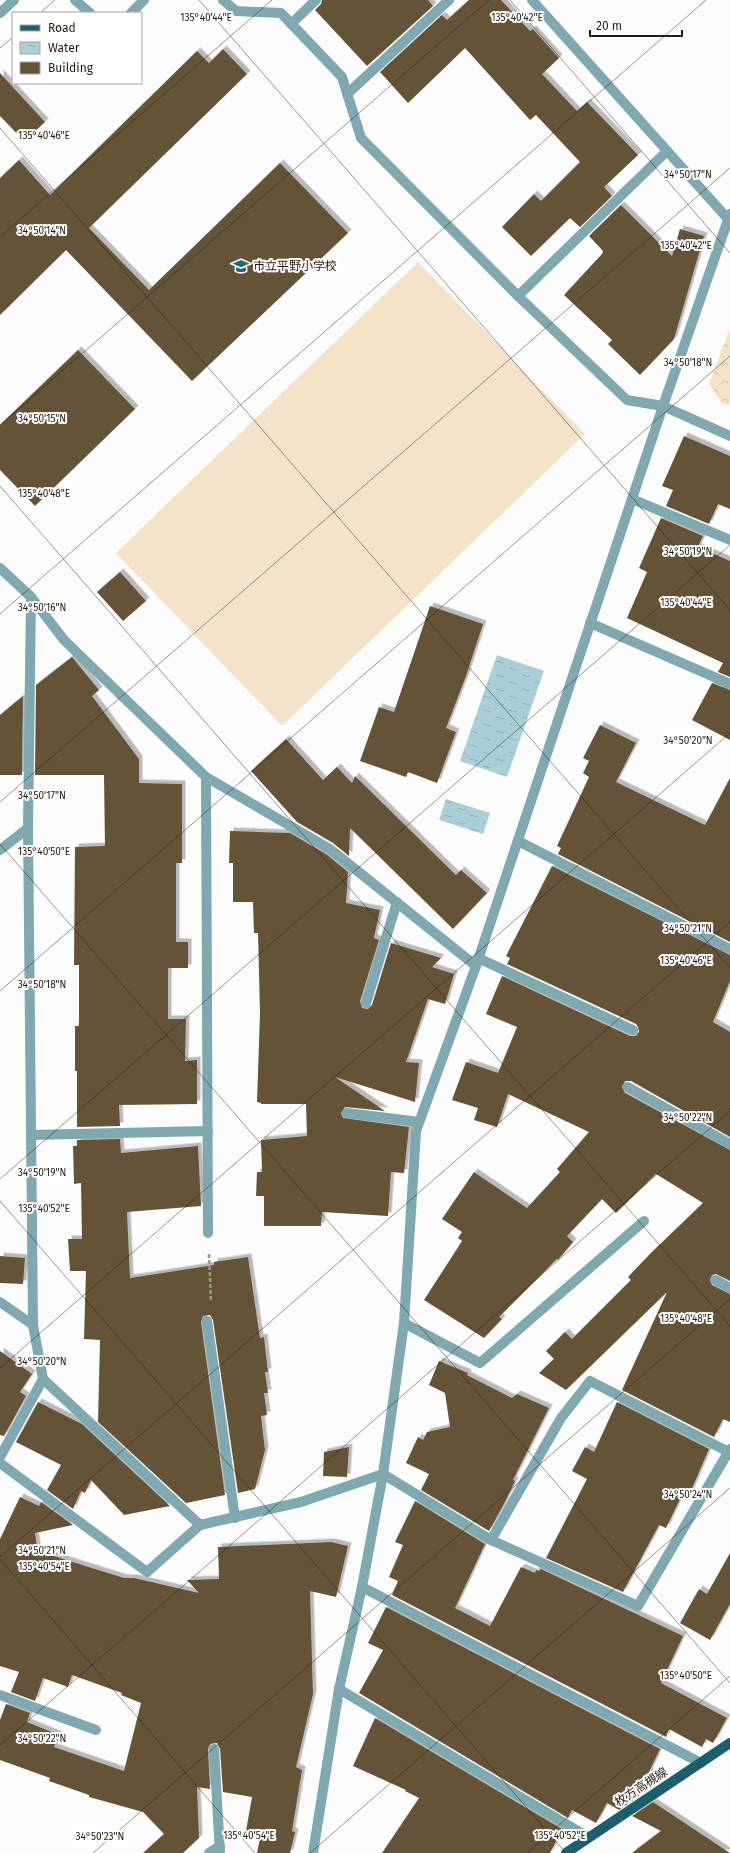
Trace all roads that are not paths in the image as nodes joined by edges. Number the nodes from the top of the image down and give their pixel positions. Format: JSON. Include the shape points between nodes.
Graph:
{"nodes":[{"id":1,"x":14,"y":0,"type":"edge"},
{"id":2,"x":75,"y":0,"type":"edge"},
{"id":3,"x":144,"y":0,"type":"edge"},
{"id":4,"x":223,"y":0,"type":"edge"},
{"id":5,"x":316,"y":0,"type":"edge"},
{"id":6,"x":449,"y":0,"type":"edge"},
{"id":7,"x":532,"y":0,"type":"edge"},
{"id":8,"x":89,"y":12,"type":"edge"},
{"id":9,"x":132,"y":12,"type":"edge"},
{"id":10,"x":0,"y":13,"type":"edge"},
{"id":11,"x":291,"y":24,"type":"junction"},
{"id":12,"x":347,"y":94,"type":"junction"},
{"id":13,"x":667,"y":151,"type":"junction"},
{"id":14,"x":729,"y":217,"type":"edge"},
{"id":15,"x":518,"y":296,"type":"junction"},
{"id":16,"x":662,"y":406,"type":"junction"},
{"id":17,"x":730,"y":436,"type":"edge"},
{"id":18,"x":632,"y":499,"type":"junction"},
{"id":19,"x":730,"y":540,"type":"edge"},
{"id":20,"x":0,"y":568,"type":"edge"},
{"id":21,"x":31,"y":597,"type":"junction"},
{"id":22,"x":590,"y":623,"type":"junction"},
{"id":23,"x":730,"y":684,"type":"edge"},
{"id":24,"x":206,"y":777,"type":"junction"},
{"id":25,"x":28,"y":828,"type":"junction"},
{"id":26,"x":518,"y":841,"type":"junction"},
{"id":27,"x":0,"y":850,"type":"edge"},
{"id":28,"x":397,"y":902,"type":"junction"},
{"id":29,"x":730,"y":949,"type":"edge"},
{"id":30,"x":477,"y":962,"type":"junction"},
{"id":31,"x":366,"y":1003,"type":"dead end"},
{"id":32,"x":633,"y":1030,"type":"dead end"},
{"id":33,"x":628,"y":1087,"type":"dead end"},
{"id":34,"x":347,"y":1113,"type":"dead end"},
{"id":35,"x":419,"y":1122,"type":"junction"},
{"id":36,"x":208,"y":1131,"type":"junction"},
{"id":37,"x":31,"y":1135,"type":"junction"},
{"id":38,"x":730,"y":1144,"type":"edge"},
{"id":39,"x":644,"y":1221,"type":"dead end"},
{"id":40,"x":208,"y":1233,"type":"road end"},
{"id":41,"x":716,"y":1280,"type":"dead end"},
{"id":42,"x":730,"y":1288,"type":"edge"},
{"id":43,"x":0,"y":1302,"type":"edge"},
{"id":44,"x":207,"y":1321,"type":"road end"},
{"id":45,"x":404,"y":1323,"type":"junction"},
{"id":46,"x":33,"y":1325,"type":"junction"},
{"id":47,"x":43,"y":1379,"type":"junction"},
{"id":48,"x":729,"y":1450,"type":"edge"},
{"id":49,"x":0,"y":1457,"type":"edge"},
{"id":50,"x":0,"y":1463,"type":"edge"},
{"id":51,"x":383,"y":1474,"type":"junction"},
{"id":52,"x":235,"y":1518,"type":"junction"},
{"id":53,"x":200,"y":1526,"type":"junction"},
{"id":54,"x":491,"y":1540,"type":"junction"},
{"id":55,"x":362,"y":1587,"type":"junction"},
{"id":56,"x":339,"y":1690,"type":"junction"},
{"id":57,"x":0,"y":1695,"type":"edge"},
{"id":58,"x":96,"y":1730,"type":"dead end"},
{"id":59,"x":730,"y":1743,"type":"edge"},
{"id":60,"x":214,"y":1749,"type":"dead end"},
{"id":61,"x":701,"y":1763,"type":"junction"},
{"id":62,"x":588,"y":1837,"type":"junction"},
{"id":63,"x":220,"y":1850,"type":"edge"},
{"id":64,"x":209,"y":1853,"type":"edge"},
{"id":65,"x":313,"y":1853,"type":"edge"},
{"id":66,"x":566,"y":1853,"type":"edge"}],
"edges":[{"from":1,"to":10,"type":"street"},
{"from":2,"to":8,"type":"street"},
{"from":3,"to":9,"type":"street"},
{"from":4,"to":11,"type":"street","via":[[236,11],[281,13]]},
{"from":5,"to":11,"type":"street"},
{"from":6,"to":12,"type":"street"},
{"from":7,"to":13,"type":"street"},
{"from":11,"to":12,"type":"street","via":[[342,77]]},
{"from":12,"to":15,"type":"street","via":[[361,138]]},
{"from":13,"to":14,"type":"street"},
{"from":13,"to":15,"type":"street"},
{"from":14,"to":16,"type":"street"},
{"from":15,"to":16,"type":"street","via":[[627,400]]},
{"from":16,"to":17,"type":"street"},
{"from":16,"to":18,"type":"street"},
{"from":18,"to":19,"type":"street"},
{"from":18,"to":22,"type":"street"},
{"from":20,"to":21,"type":"street"},
{"from":21,"to":24,"type":"street","via":[[64,640]]},
{"from":21,"to":25,"type":"street"},
{"from":22,"to":23,"type":"street"},
{"from":22,"to":26,"type":"street"},
{"from":24,"to":28,"type":"street","via":[[330,849]]},
{"from":24,"to":36,"type":"street"},
{"from":25,"to":27,"type":"street"},
{"from":25,"to":37,"type":"street"},
{"from":26,"to":29,"type":"street"},
{"from":26,"to":30,"type":"street"},
{"from":28,"to":30,"type":"street"},
{"from":28,"to":31,"type":"street"},
{"from":30,"to":32,"type":"street"},
{"from":30,"to":35,"type":"street"},
{"from":33,"to":38,"type":"street"},
{"from":34,"to":35,"type":"street"},
{"from":35,"to":45,"type":"street","via":[[416,1131]]},
{"from":36,"to":37,"type":"street"},
{"from":36,"to":40,"type":"street"},
{"from":37,"to":46,"type":"street"},
{"from":39,"to":45,"type":"street","via":[[480,1363]]},
{"from":41,"to":42,"type":"street"},
{"from":43,"to":46,"type":"street"},
{"from":44,"to":52,"type":"street"},
{"from":45,"to":51,"type":"street"},
{"from":46,"to":47,"type":"street"},
{"from":47,"to":49,"type":"street"},
{"from":47,"to":53,"type":"street"},
{"from":48,"to":54,"type":"street","via":[[638,1606]]},
{"from":48,"to":54,"type":"street","via":[[590,1381],[561,1418]]},
{"from":50,"to":53,"type":"street","via":[[147,1572]]},
{"from":51,"to":52,"type":"street","via":[[302,1502]]},
{"from":51,"to":54,"type":"street"},
{"from":51,"to":55,"type":"street"},
{"from":52,"to":53,"type":"street"},
{"from":55,"to":56,"type":"street"},
{"from":55,"to":61,"type":"street"},
{"from":56,"to":62,"type":"street"},
{"from":56,"to":65,"type":"street"},
{"from":57,"to":58,"type":"street"},
{"from":59,"to":61,"type":"main road","name":"枚方高槻線"},
{"from":60,"to":63,"type":"street"},
{"from":61,"to":62,"type":"main road","name":"枚方高槻線"},
{"from":62,"to":66,"type":"main road","name":"枚方高槻線"},
{"from":63,"to":64,"type":"street"}]}
